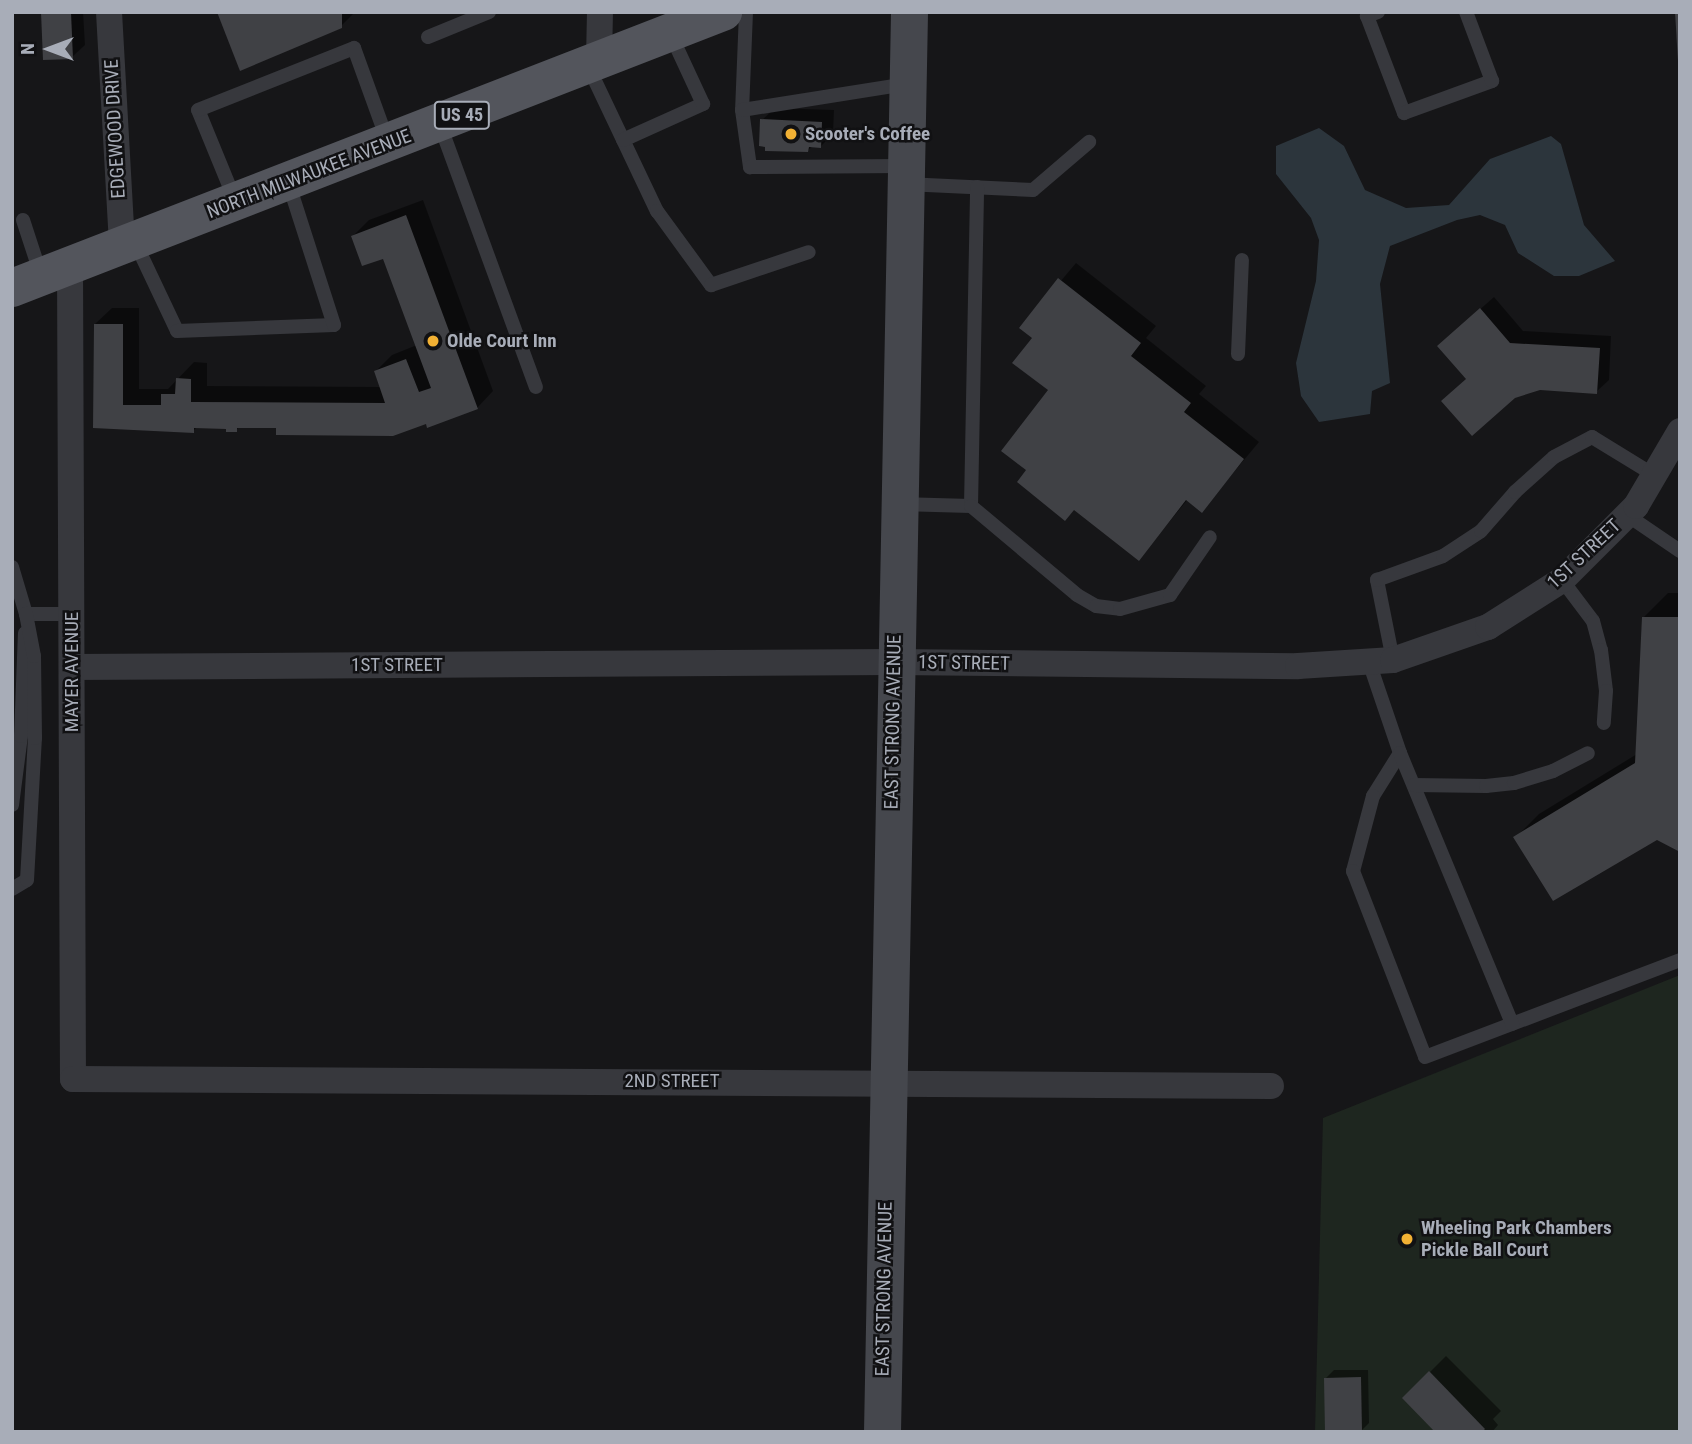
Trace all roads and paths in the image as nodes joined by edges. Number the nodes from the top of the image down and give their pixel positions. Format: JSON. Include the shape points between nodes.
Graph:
{"nodes":[{"id":1,"x":109,"y":12,"type":"edge"},
{"id":2,"x":489,"y":12,"type":"edge"},
{"id":3,"x":600,"y":12,"type":"edge"},
{"id":4,"x":723,"y":12,"type":"edge"},
{"id":5,"x":746,"y":12,"type":"edge"},
{"id":6,"x":909,"y":12,"type":"edge"},
{"id":7,"x":1378,"y":12,"type":"edge"},
{"id":8,"x":1466,"y":12,"type":"edge"},
{"id":9,"x":670,"y":33,"type":"junction"},
{"id":10,"x":428,"y":37,"type":"dead end"},
{"id":11,"x":593,"y":62,"type":"junction"},
{"id":12,"x":907,"y":84,"type":"junction"},
{"id":13,"x":742,"y":110,"type":"junction"},
{"id":14,"x":440,"y":124,"type":"junction"},
{"id":15,"x":623,"y":141,"type":"junction"},
{"id":16,"x":1089,"y":142,"type":"dead end"},
{"id":17,"x":389,"y":144,"type":"junction"},
{"id":18,"x":905,"y":175,"type":"junction"},
{"id":19,"x":288,"y":182,"type":"junction"},
{"id":20,"x":977,"y":187,"type":"junction"},
{"id":21,"x":236,"y":201,"type":"junction"},
{"id":22,"x":23,"y":220,"type":"dead end"},
{"id":23,"x":128,"y":243,"type":"junction"},
{"id":24,"x":809,"y":252,"type":"dead end"},
{"id":25,"x":1242,"y":260,"type":"dead end"},
{"id":26,"x":41,"y":276,"type":"edge"},
{"id":27,"x":1238,"y":354,"type":"dead end"},
{"id":28,"x":536,"y":387,"type":"dead end"},
{"id":29,"x":1680,"y":431,"type":"edge"},
{"id":30,"x":1654,"y":475,"type":"junction"},
{"id":31,"x":898,"y":503,"type":"junction"},
{"id":32,"x":971,"y":506,"type":"junction"},
{"id":33,"x":1627,"y":514,"type":"junction"},
{"id":34,"x":1210,"y":537,"type":"dead end"},
{"id":35,"x":1680,"y":551,"type":"edge"},
{"id":36,"x":12,"y":568,"type":"edge"},
{"id":37,"x":1562,"y":580,"type":"junction"},
{"id":38,"x":26,"y":614,"type":"junction"},
{"id":39,"x":72,"y":614,"type":"junction"},
{"id":40,"x":1381,"y":661,"type":"junction"},
{"id":41,"x":894,"y":662,"type":"junction"},
{"id":42,"x":72,"y":667,"type":"junction"},
{"id":43,"x":1604,"y":723,"type":"dead end"},
{"id":44,"x":1400,"y":753,"type":"junction"},
{"id":45,"x":1588,"y":753,"type":"dead end"},
{"id":46,"x":1414,"y":785,"type":"junction"},
{"id":47,"x":12,"y":805,"type":"edge"},
{"id":48,"x":12,"y":889,"type":"edge"},
{"id":49,"x":1680,"y":960,"type":"edge"},
{"id":50,"x":1512,"y":1024,"type":"junction"},
{"id":51,"x":73,"y":1079,"type":"joint"},
{"id":52,"x":887,"y":1082,"type":"junction"},
{"id":53,"x":1272,"y":1086,"type":"dead end"},
{"id":54,"x":882,"y":1432,"type":"edge"}],
"edges":[{"from":1,"to":23,"type":"street","name":"EDGEWOOD DRIVE"},
{"from":2,"to":10,"type":"lane"},
{"from":3,"to":11,"type":"street"},
{"from":4,"to":9,"type":"main road","name":"NORTH MILWAUKEE AVENUE","number":"US 45"},
{"from":5,"to":13,"type":"lane"},
{"from":6,"to":12,"type":"street","name":"EAST STRONG AVENUE"},
{"from":7,"to":8,"type":"lane","via":[[1367,16],[1405,113],[1492,81]]},
{"from":9,"to":11,"type":"main road","name":"NORTH MILWAUKEE AVENUE","number":"US 45"},
{"from":9,"to":15,"type":"lane","via":[[703,104]]},
{"from":11,"to":14,"type":"main road","name":"NORTH MILWAUKEE AVENUE","number":"US 45"},
{"from":11,"to":15,"type":"lane"},
{"from":12,"to":13,"type":"lane"},
{"from":12,"to":18,"type":"street","name":"EAST STRONG AVENUE"},
{"from":13,"to":18,"type":"lane","via":[[750,167]]},
{"from":14,"to":17,"type":"main road","name":"NORTH MILWAUKEE AVENUE","number":"US 45"},
{"from":14,"to":28,"type":"lane"},
{"from":15,"to":24,"type":"lane","via":[[657,211],[711,285]]},
{"from":16,"to":20,"type":"lane","via":[[1033,190]]},
{"from":17,"to":19,"type":"main road","name":"NORTH MILWAUKEE AVENUE","number":"US 45"},
{"from":17,"to":21,"type":"lane","via":[[354,48],[198,110]]},
{"from":18,"to":20,"type":"lane"},
{"from":18,"to":31,"type":"street","name":"EAST STRONG AVENUE"},
{"from":19,"to":21,"type":"main road","name":"NORTH MILWAUKEE AVENUE","number":"US 45"},
{"from":19,"to":23,"type":"lane","via":[[334,325],[177,331]]},
{"from":20,"to":32,"type":"lane"},
{"from":21,"to":23,"type":"main road","name":"NORTH MILWAUKEE AVENUE","number":"US 45"},
{"from":22,"to":26,"type":"lane"},
{"from":23,"to":26,"type":"main road","name":"NORTH MILWAUKEE AVENUE","number":"US 45"},
{"from":25,"to":27,"type":"lane"},
{"from":26,"to":39,"type":"street","name":"MAYER AVENUE"},
{"from":29,"to":30,"type":"street","name":"1ST STREET"},
{"from":30,"to":33,"type":"street","name":"1ST STREET"},
{"from":30,"to":40,"type":"lane","via":[[1592,437],[1554,457],[1481,531],[1453,550],[1377,580]]},
{"from":31,"to":32,"type":"lane"},
{"from":31,"to":41,"type":"street","name":"EAST STRONG AVENUE"},
{"from":32,"to":34,"type":"lane","via":[[1096,606],[1120,609],[1170,594]]},
{"from":33,"to":35,"type":"lane"},
{"from":33,"to":37,"type":"street","name":"1ST STREET"},
{"from":36,"to":38,"type":"lane"},
{"from":37,"to":40,"type":"street","name":"1ST STREET","via":[[1488,627]]},
{"from":37,"to":43,"type":"lane","via":[[1593,621],[1606,691]]},
{"from":38,"to":39,"type":"lane"},
{"from":38,"to":47,"type":"lane","via":[[21,736]]},
{"from":38,"to":48,"type":"lane","via":[[34,656],[27,880]]},
{"from":39,"to":42,"type":"street","name":"MAYER AVENUE"},
{"from":40,"to":41,"type":"street","name":"1ST STREET","via":[[1298,666]]},
{"from":40,"to":44,"type":"lane"},
{"from":41,"to":42,"type":"street","name":"1ST STREET"},
{"from":41,"to":52,"type":"street","name":"EAST STRONG AVENUE"},
{"from":42,"to":51,"type":"street","name":"MAYER AVENUE"},
{"from":44,"to":46,"type":"lane"},
{"from":44,"to":50,"type":"lane","via":[[1373,796],[1353,871],[1425,1057]]},
{"from":45,"to":46,"type":"lane","via":[[1553,771],[1514,783]]},
{"from":46,"to":50,"type":"lane"},
{"from":49,"to":50,"type":"lane"},
{"from":51,"to":52,"type":"street","name":"2ND STREET"},
{"from":52,"to":53,"type":"street","name":"2ND STREET"},
{"from":52,"to":54,"type":"street","name":"EAST STRONG AVENUE"}]}
